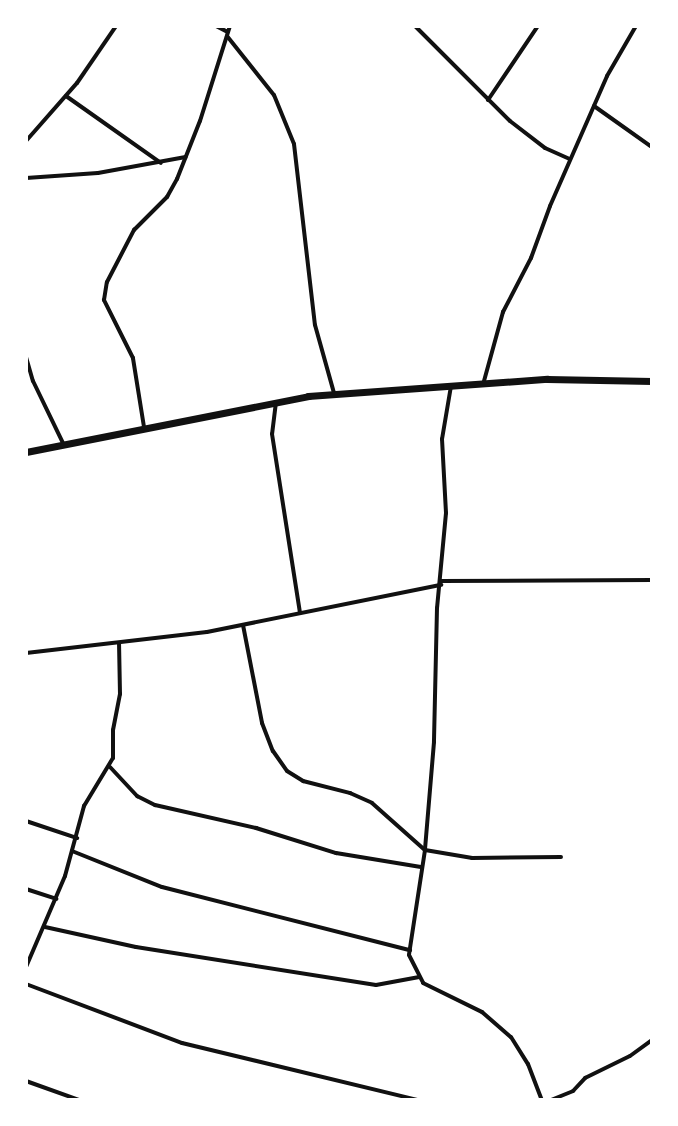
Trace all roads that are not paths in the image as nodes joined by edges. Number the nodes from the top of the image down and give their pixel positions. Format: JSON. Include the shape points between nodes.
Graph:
{"nodes":[{"id":1,"x":116,"y":26,"type":"edge"},
{"id":2,"x":216,"y":26,"type":"edge"},
{"id":3,"x":415,"y":26,"type":"edge"},
{"id":4,"x":538,"y":26,"type":"edge"},
{"id":5,"x":636,"y":26,"type":"edge"},
{"id":6,"x":229,"y":32,"type":"edge"},
{"id":7,"x":66,"y":96,"type":"junction"},
{"id":8,"x":488,"y":100,"type":"junction"},
{"id":9,"x":594,"y":106,"type":"junction"},
{"id":10,"x":26,"y":141,"type":"edge"},
{"id":11,"x":652,"y":147,"type":"edge"},
{"id":12,"x":188,"y":157,"type":"junction"},
{"id":13,"x":571,"y":159,"type":"junction"},
{"id":14,"x":161,"y":163,"type":"junction"},
{"id":15,"x":26,"y":178,"type":"edge"},
{"id":16,"x":26,"y":357,"type":"edge"},
{"id":17,"x":484,"y":381,"type":"junction"},
{"id":18,"x":652,"y":381,"type":"edge"},
{"id":19,"x":452,"y":383,"type":"junction"},
{"id":20,"x":334,"y":393,"type":"junction"},
{"id":21,"x":276,"y":402,"type":"junction"},
{"id":22,"x":145,"y":430,"type":"junction"},
{"id":23,"x":64,"y":445,"type":"junction"},
{"id":24,"x":26,"y":452,"type":"edge"},
{"id":25,"x":652,"y":580,"type":"edge"},
{"id":26,"x":441,"y":583,"type":"junction"},
{"id":27,"x":300,"y":613,"type":"junction"},
{"id":28,"x":243,"y":625,"type":"junction"},
{"id":29,"x":119,"y":643,"type":"junction"},
{"id":30,"x":26,"y":653,"type":"edge"},
{"id":31,"x":110,"y":767,"type":"junction"},
{"id":32,"x":26,"y":821,"type":"edge"},
{"id":33,"x":77,"y":838,"type":"junction"},
{"id":34,"x":425,"y":850,"type":"junction"},
{"id":35,"x":72,"y":851,"type":"junction"},
{"id":36,"x":561,"y":857,"type":"dead end"},
{"id":37,"x":421,"y":867,"type":"junction"},
{"id":38,"x":26,"y":889,"type":"edge"},
{"id":39,"x":56,"y":899,"type":"junction"},
{"id":40,"x":45,"y":927,"type":"junction"},
{"id":41,"x":410,"y":950,"type":"junction"},
{"id":42,"x":26,"y":967,"type":"edge"},
{"id":43,"x":419,"y":977,"type":"junction"},
{"id":44,"x":26,"y":984,"type":"edge"},
{"id":45,"x":652,"y":1040,"type":"edge"},
{"id":46,"x":26,"y":1081,"type":"edge"},
{"id":47,"x":79,"y":1100,"type":"edge"},
{"id":48,"x":418,"y":1100,"type":"edge"},
{"id":49,"x":542,"y":1100,"type":"edge"},
{"id":50,"x":551,"y":1100,"type":"edge"}],
"edges":[{"from":1,"to":7,"type":"street"},
{"from":2,"to":6,"type":"street"},
{"from":3,"to":8,"type":"street"},
{"from":4,"to":8,"type":"street"},
{"from":5,"to":9,"type":"street"},
{"from":6,"to":12,"type":"street"},
{"from":6,"to":20,"type":"street","via":[[274,95],[294,144],[315,325]]},
{"from":7,"to":10,"type":"street"},
{"from":7,"to":14,"type":"street"},
{"from":8,"to":13,"type":"street","via":[[526,135]]},
{"from":9,"to":11,"type":"street"},
{"from":9,"to":13,"type":"street"},
{"from":12,"to":14,"type":"street"},
{"from":12,"to":22,"type":"street","via":[[167,197],[134,230],[116,259],[104,300],[133,358]]},
{"from":13,"to":17,"type":"street","via":[[503,312]]},
{"from":14,"to":15,"type":"street"},
{"from":16,"to":23,"type":"street"},
{"from":17,"to":18,"type":"highway"},
{"from":17,"to":19,"type":"highway"},
{"from":19,"to":20,"type":"highway"},
{"from":19,"to":26,"type":"street","via":[[442,439],[446,513]]},
{"from":20,"to":21,"type":"highway"},
{"from":21,"to":22,"type":"highway"},
{"from":21,"to":27,"type":"street","via":[[272,434]]},
{"from":22,"to":23,"type":"highway"},
{"from":23,"to":24,"type":"highway"},
{"from":25,"to":26,"type":"street"},
{"from":26,"to":27,"type":"street"},
{"from":26,"to":34,"type":"street"},
{"from":27,"to":28,"type":"street"},
{"from":28,"to":29,"type":"street"},
{"from":28,"to":34,"type":"street","via":[[262,723],[287,771],[372,803]]},
{"from":29,"to":30,"type":"street"},
{"from":29,"to":31,"type":"street","via":[[120,694]]},
{"from":31,"to":33,"type":"street","via":[[84,806]]},
{"from":31,"to":37,"type":"street","via":[[137,796],[155,805],[336,853]]},
{"from":32,"to":33,"type":"street"},
{"from":33,"to":35,"type":"street"},
{"from":34,"to":36,"type":"street","via":[[472,858]]},
{"from":34,"to":37,"type":"street"},
{"from":35,"to":39,"type":"street"},
{"from":35,"to":41,"type":"street","via":[[162,887]]},
{"from":37,"to":41,"type":"street"},
{"from":38,"to":39,"type":"street"},
{"from":39,"to":40,"type":"street"},
{"from":40,"to":42,"type":"street"},
{"from":40,"to":43,"type":"street","via":[[376,985]]},
{"from":41,"to":43,"type":"street"},
{"from":43,"to":49,"type":"street","via":[[482,1012],[511,1037]]},
{"from":44,"to":48,"type":"street","via":[[168,1039]]},
{"from":45,"to":50,"type":"street"},
{"from":46,"to":47,"type":"street"}]}
